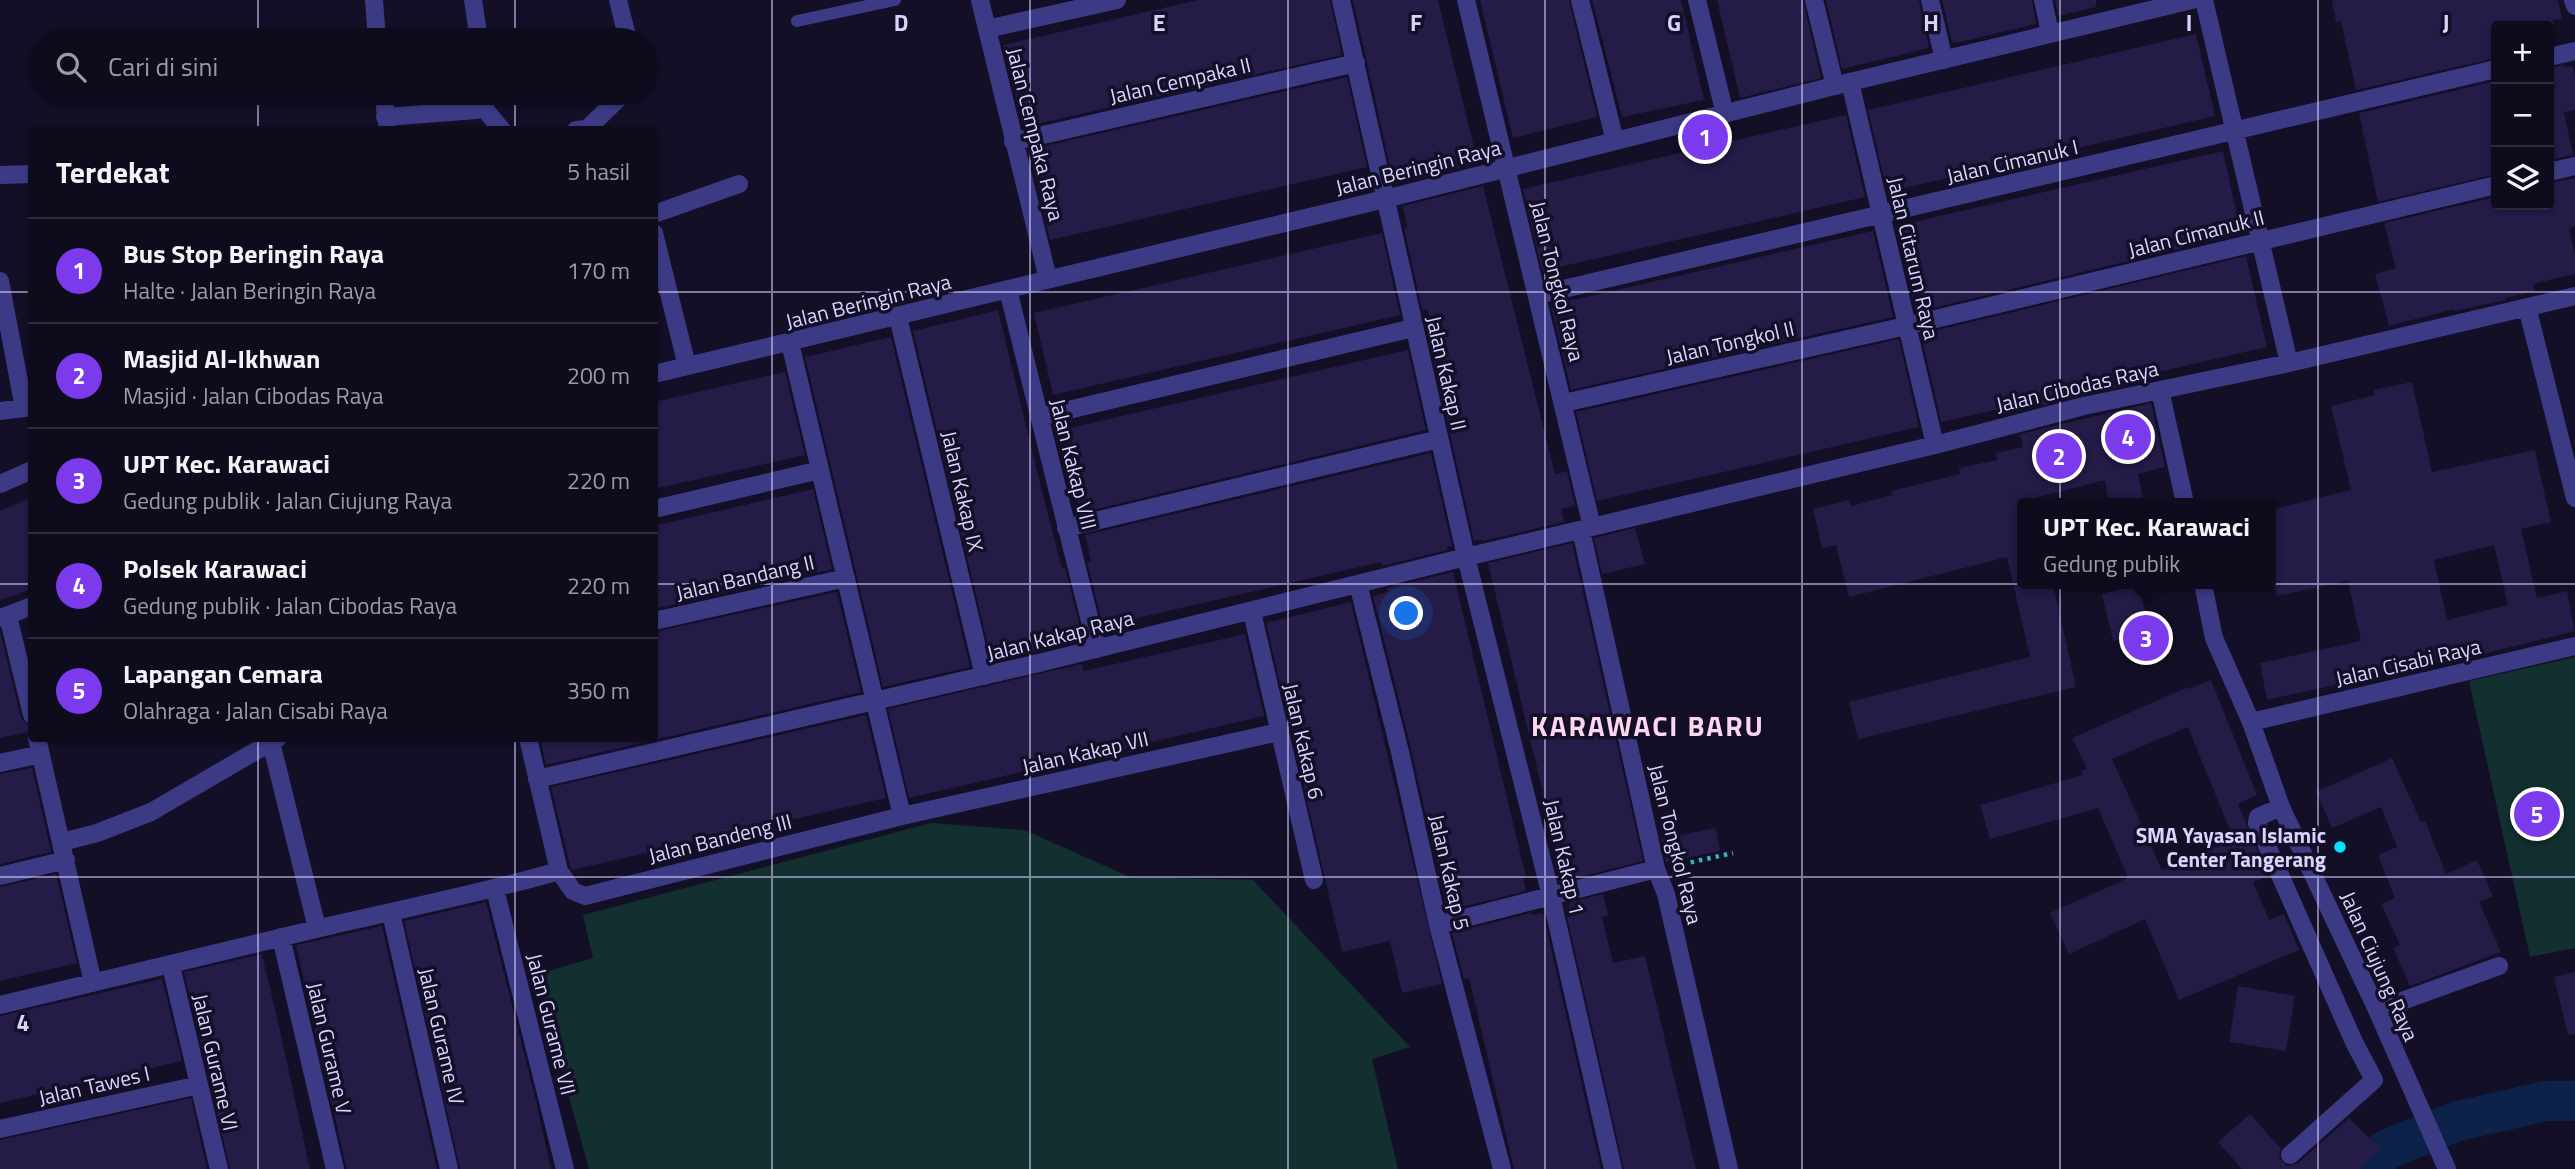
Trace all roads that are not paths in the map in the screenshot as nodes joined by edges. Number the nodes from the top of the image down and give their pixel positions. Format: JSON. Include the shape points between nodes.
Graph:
{"nodes":[{"id":1,"x":374,"y":0,"type":"edge"},
{"id":2,"x":473,"y":0,"type":"edge"},
{"id":3,"x":618,"y":0,"type":"edge"},
{"id":4,"x":895,"y":0,"type":"edge"},
{"id":5,"x":980,"y":0,"type":"edge"},
{"id":6,"x":1117,"y":0,"type":"edge"},
{"id":7,"x":1341,"y":0,"type":"edge"},
{"id":8,"x":1466,"y":0,"type":"edge"},
{"id":9,"x":1580,"y":0,"type":"edge"},
{"id":10,"x":1697,"y":0,"type":"edge"},
{"id":11,"x":1814,"y":0,"type":"edge"},
{"id":12,"x":1930,"y":0,"type":"edge"},
{"id":13,"x":2043,"y":0,"type":"edge"},
{"id":14,"x":2192,"y":0,"type":"edge"},
{"id":15,"x":2204,"y":0,"type":"edge"},
{"id":16,"x":2573,"y":0,"type":"edge"},
{"id":17,"x":2160,"y":4,"type":"edge"},
{"id":18,"x":2575,"y":6,"type":"edge"},
{"id":19,"x":797,"y":21,"type":"dead end"},
{"id":20,"x":376,"y":28,"type":"edge"},
{"id":21,"x":477,"y":28,"type":"edge"},
{"id":22,"x":625,"y":28,"type":"edge"},
{"id":23,"x":987,"y":29,"type":"junction"},
{"id":24,"x":2050,"y":33,"type":"junction"},
{"id":25,"x":2575,"y":51,"type":"edge"},
{"id":26,"x":2554,"y":56,"type":"edge"},
{"id":27,"x":1944,"y":60,"type":"junction"},
{"id":28,"x":1356,"y":63,"type":"junction"},
{"id":29,"x":2491,"y":70,"type":"edge"},
{"id":30,"x":1843,"y":84,"type":"junction"},
{"id":31,"x":385,"y":105,"type":"edge"},
{"id":32,"x":463,"y":105,"type":"edge"},
{"id":33,"x":487,"y":105,"type":"edge"},
{"id":34,"x":612,"y":105,"type":"edge"},
{"id":35,"x":1725,"y":114,"type":"junction"},
{"id":36,"x":387,"y":123,"type":"edge"},
{"id":37,"x":500,"y":126,"type":"edge"},
{"id":38,"x":590,"y":126,"type":"edge"},
{"id":39,"x":2235,"y":132,"type":"junction"},
{"id":40,"x":1615,"y":141,"type":"junction"},
{"id":41,"x":1013,"y":142,"type":"junction"},
{"id":42,"x":2575,"y":166,"type":"edge"},
{"id":43,"x":1507,"y":169,"type":"junction"},
{"id":44,"x":2554,"y":171,"type":"edge"},
{"id":45,"x":28,"y":174,"type":"edge"},
{"id":46,"x":0,"y":175,"type":"edge"},
{"id":47,"x":739,"y":184,"type":"dead end"},
{"id":48,"x":2491,"y":186,"type":"edge"},
{"id":49,"x":1385,"y":199,"type":"junction"},
{"id":50,"x":658,"y":213,"type":"edge"},
{"id":51,"x":1880,"y":215,"type":"junction"},
{"id":52,"x":2261,"y":241,"type":"junction"},
{"id":53,"x":658,"y":249,"type":"edge"},
{"id":54,"x":1048,"y":279,"type":"junction"},
{"id":55,"x":0,"y":281,"type":"edge"},
{"id":56,"x":1008,"y":290,"type":"junction"},
{"id":57,"x":1538,"y":295,"type":"junction"},
{"id":58,"x":2575,"y":296,"type":"edge"},
{"id":59,"x":2527,"y":307,"type":"junction"},
{"id":60,"x":898,"y":317,"type":"junction"},
{"id":61,"x":1906,"y":326,"type":"junction"},
{"id":62,"x":1413,"y":328,"type":"junction"},
{"id":63,"x":790,"y":343,"type":"junction"},
{"id":64,"x":2289,"y":363,"type":"junction"},
{"id":65,"x":687,"y":366,"type":"junction"},
{"id":66,"x":658,"y":373,"type":"edge"},
{"id":67,"x":2160,"y":390,"type":"junction"},
{"id":68,"x":1564,"y":403,"type":"junction"},
{"id":69,"x":28,"y":407,"type":"edge"},
{"id":70,"x":0,"y":411,"type":"edge"},
{"id":71,"x":1039,"y":417,"type":"junction"},
{"id":72,"x":1439,"y":439,"type":"junction"},
{"id":73,"x":1935,"y":445,"type":"junction"},
{"id":74,"x":820,"y":470,"type":"junction"},
{"id":75,"x":28,"y":472,"type":"edge"},
{"id":76,"x":0,"y":484,"type":"edge"},
{"id":77,"x":2184,"y":498,"type":"edge"},
{"id":78,"x":2575,"y":498,"type":"edge"},
{"id":79,"x":658,"y":508,"type":"edge"},
{"id":80,"x":1066,"y":528,"type":"junction"},
{"id":81,"x":1586,"y":529,"type":"junction"},
{"id":82,"x":1466,"y":557,"type":"junction"},
{"id":83,"x":846,"y":578,"type":"junction"},
{"id":84,"x":1358,"y":584,"type":"junction"},
{"id":85,"x":2204,"y":589,"type":"edge"},
{"id":86,"x":28,"y":608,"type":"edge"},
{"id":87,"x":1252,"y":612,"type":"junction"},
{"id":88,"x":4,"y":617,"type":"edge"},
{"id":89,"x":658,"y":620,"type":"edge"},
{"id":90,"x":2575,"y":646,"type":"edge"},
{"id":91,"x":1097,"y":649,"type":"junction"},
{"id":92,"x":984,"y":676,"type":"junction"},
{"id":93,"x":28,"y":701,"type":"edge"},
{"id":94,"x":875,"y":702,"type":"junction"},
{"id":95,"x":2251,"y":722,"type":"junction"},
{"id":96,"x":1279,"y":732,"type":"junction"},
{"id":97,"x":269,"y":742,"type":"edge"},
{"id":98,"x":275,"y":742,"type":"edge"},
{"id":99,"x":529,"y":742,"type":"edge"},
{"id":100,"x":39,"y":746,"type":"edge"},
{"id":101,"x":0,"y":763,"type":"edge"},
{"id":102,"x":537,"y":779,"type":"junction"},
{"id":103,"x":2281,"y":807,"type":"junction"},
{"id":104,"x":902,"y":816,"type":"junction"},
{"id":105,"x":62,"y":842,"type":"junction"},
{"id":106,"x":66,"y":860,"type":"junction"},
{"id":107,"x":1656,"y":869,"type":"junction"},
{"id":108,"x":559,"y":871,"type":"junction"},
{"id":109,"x":0,"y":876,"type":"edge"},
{"id":110,"x":1314,"y":880,"type":"dead end"},
{"id":111,"x":495,"y":889,"type":"junction"},
{"id":112,"x":1551,"y":896,"type":"junction"},
{"id":113,"x":391,"y":913,"type":"junction"},
{"id":114,"x":1438,"y":925,"type":"junction"},
{"id":115,"x":317,"y":928,"type":"junction"},
{"id":116,"x":281,"y":937,"type":"junction"},
{"id":117,"x":171,"y":965,"type":"junction"},
{"id":118,"x":2499,"y":966,"type":"dead end"},
{"id":119,"x":93,"y":983,"type":"junction"},
{"id":120,"x":0,"y":1004,"type":"edge"},
{"id":121,"x":2377,"y":1010,"type":"junction"},
{"id":122,"x":2400,"y":1065,"type":"junction"},
{"id":123,"x":2374,"y":1080,"type":"junction"},
{"id":124,"x":199,"y":1085,"type":"junction"},
{"id":125,"x":0,"y":1129,"type":"edge"},
{"id":126,"x":2290,"y":1156,"type":"dead end"},
{"id":127,"x":219,"y":1169,"type":"edge"},
{"id":128,"x":335,"y":1169,"type":"edge"},
{"id":129,"x":449,"y":1169,"type":"edge"},
{"id":130,"x":565,"y":1169,"type":"edge"},
{"id":131,"x":1502,"y":1169,"type":"edge"},
{"id":132,"x":1613,"y":1169,"type":"edge"},
{"id":133,"x":1729,"y":1169,"type":"edge"},
{"id":134,"x":2447,"y":1169,"type":"edge"}],
"edges":[{"from":1,"to":20,"type":"street"},
{"from":2,"to":21,"type":"street"},
{"from":3,"to":22,"type":"street"},
{"from":4,"to":19,"type":"lane"},
{"from":5,"to":23,"type":"street","name":"Jalan Cempaka Raya"},
{"from":6,"to":23,"type":"street"},
{"from":7,"to":28,"type":"street","name":"Jalan Kakap II"},
{"from":8,"to":43,"type":"street","name":"Jalan Tongkol Raya"},
{"from":9,"to":40,"type":"street"},
{"from":10,"to":35,"type":"street"},
{"from":11,"to":30,"type":"street","name":"Jalan Citarum Raya"},
{"from":12,"to":27,"type":"street"},
{"from":13,"to":24,"type":"street"},
{"from":14,"to":17,"type":"street","name":"Jalan Beringin Raya"},
{"from":15,"to":39,"type":"street"},
{"from":16,"to":18,"type":"street"},
{"from":17,"to":24,"type":"street","name":"Jalan Beringin Raya"},
{"from":23,"to":41,"type":"street","name":"Jalan Cempaka Raya"},
{"from":24,"to":27,"type":"street","name":"Jalan Beringin Raya"},
{"from":25,"to":26,"type":"street"},
{"from":27,"to":30,"type":"street","name":"Jalan Beringin Raya"},
{"from":28,"to":41,"type":"street","name":"Jalan Cempaka II"},
{"from":28,"to":49,"type":"street","name":"Jalan Kakap II"},
{"from":29,"to":39,"type":"street","name":"Jalan Cimanuk I"},
{"from":30,"to":35,"type":"street","name":"Jalan Beringin Raya"},
{"from":30,"to":51,"type":"street","name":"Jalan Citarum Raya"},
{"from":31,"to":36,"type":"street"},
{"from":32,"to":36,"type":"street"},
{"from":33,"to":37,"type":"street"},
{"from":34,"to":38,"type":"street"},
{"from":35,"to":40,"type":"street","name":"Jalan Beringin Raya"},
{"from":39,"to":51,"type":"street","name":"Jalan Cimanuk I"},
{"from":39,"to":52,"type":"street"},
{"from":40,"to":43,"type":"street","name":"Jalan Beringin Raya"},
{"from":41,"to":54,"type":"street","name":"Jalan Cempaka Raya"},
{"from":42,"to":44,"type":"street"},
{"from":43,"to":49,"type":"street","name":"Jalan Beringin Raya"},
{"from":43,"to":57,"type":"street","name":"Jalan Tongkol Raya"},
{"from":45,"to":46,"type":"street"},
{"from":47,"to":50,"type":"street"},
{"from":48,"to":52,"type":"street","name":"Jalan Cimanuk II"},
{"from":49,"to":54,"type":"street","name":"Jalan Beringin Raya"},
{"from":49,"to":62,"type":"street","name":"Jalan Kakap II"},
{"from":51,"to":57,"type":"street","name":"Jalan Cimanuk I"},
{"from":51,"to":61,"type":"street","name":"Jalan Citarum Raya"},
{"from":52,"to":61,"type":"street","name":"Jalan Cimanuk II"},
{"from":52,"to":64,"type":"street"},
{"from":53,"to":65,"type":"street"},
{"from":54,"to":56,"type":"street","name":"Jalan Beringin Raya"},
{"from":55,"to":69,"type":"street"},
{"from":56,"to":60,"type":"street","name":"Jalan Beringin Raya"},
{"from":56,"to":71,"type":"street","name":"Jalan Kakap VIII"},
{"from":57,"to":68,"type":"street","name":"Jalan Tongkol Raya"},
{"from":58,"to":59,"type":"street","name":"Jalan Cibodas Raya"},
{"from":59,"to":64,"type":"street","name":"Jalan Cibodas Raya"},
{"from":59,"to":78,"type":"street"},
{"from":60,"to":63,"type":"street","name":"Jalan Beringin Raya"},
{"from":60,"to":92,"type":"street","name":"Jalan Kakap IX"},
{"from":61,"to":68,"type":"street","name":"Jalan Tongkol II"},
{"from":61,"to":73,"type":"street","name":"Jalan Citarum Raya"},
{"from":62,"to":71,"type":"street"},
{"from":62,"to":72,"type":"street","name":"Jalan Kakap II"},
{"from":63,"to":65,"type":"street","name":"Jalan Beringin Raya"},
{"from":63,"to":74,"type":"street"},
{"from":64,"to":67,"type":"street","name":"Jalan Cibodas Raya"},
{"from":65,"to":66,"type":"street","name":"Jalan Beringin Raya"},
{"from":67,"to":73,"type":"street","name":"Jalan Cibodas Raya"},
{"from":67,"to":77,"type":"street"},
{"from":68,"to":81,"type":"street","name":"Jalan Tongkol Raya"},
{"from":69,"to":70,"type":"street"},
{"from":71,"to":80,"type":"street","name":"Jalan Kakap VIII"},
{"from":72,"to":80,"type":"street"},
{"from":72,"to":82,"type":"street","name":"Jalan Kakap II"},
{"from":73,"to":81,"type":"street","name":"Jalan Cibodas Raya"},
{"from":74,"to":79,"type":"street"},
{"from":74,"to":83,"type":"street"},
{"from":75,"to":76,"type":"street"},
{"from":80,"to":91,"type":"street","name":"Jalan Kakap VIII"},
{"from":81,"to":82,"type":"street","name":"Jalan Kakap Raya"},
{"from":81,"to":107,"type":"street","name":"Jalan Tongkol Raya"},
{"from":82,"to":84,"type":"street","name":"Jalan Kakap Raya"},
{"from":82,"to":112,"type":"street","name":"Jalan Kakap 1"},
{"from":83,"to":89,"type":"street","name":"Jalan Bandang II"},
{"from":83,"to":94,"type":"street"},
{"from":84,"to":87,"type":"street","name":"Jalan Kakap Raya"},
{"from":84,"to":114,"type":"street","name":"Jalan Kakap 5"},
{"from":85,"to":95,"type":"street","name":"Jalan Ciujung Raya","via":[[2214,638]]},
{"from":86,"to":88,"type":"street"},
{"from":87,"to":91,"type":"street","name":"Jalan Kakap Raya"},
{"from":87,"to":96,"type":"street","name":"Jalan Kakap 6"},
{"from":88,"to":93,"type":"street"},
{"from":90,"to":95,"type":"street","name":"Jalan Cisabi Raya"},
{"from":91,"to":92,"type":"street","name":"Jalan Kakap Raya"},
{"from":92,"to":94,"type":"street","name":"Jalan Kakap Raya"},
{"from":94,"to":102,"type":"street","name":"Jalan Kakap Raya"},
{"from":94,"to":104,"type":"street"},
{"from":95,"to":103,"type":"street","name":"Jalan Ciujung Raya"},
{"from":96,"to":104,"type":"street","name":"Jalan Kakap VII"},
{"from":96,"to":110,"type":"street","name":"Jalan Kakap 6"},
{"from":97,"to":105,"type":"street","via":[[151,812]]},
{"from":98,"to":115,"type":"street"},
{"from":99,"to":102,"type":"street"},
{"from":100,"to":101,"type":"street"},
{"from":100,"to":105,"type":"street"},
{"from":102,"to":108,"type":"street"},
{"from":103,"to":121,"type":"street","name":"Jalan Ciujung Raya"},
{"from":103,"to":123,"type":"street","via":[[2258,817],[2257,823]]},
{"from":104,"to":108,"type":"street","name":"Jalan Bandeng III","via":[[585,896],[573,891]]},
{"from":105,"to":106,"type":"street"},
{"from":106,"to":109,"type":"street"},
{"from":106,"to":119,"type":"street"},
{"from":107,"to":112,"type":"street"},
{"from":107,"to":133,"type":"street","name":"Jalan Tongkol Raya","via":[[1666,894]]},
{"from":108,"to":111,"type":"street"},
{"from":111,"to":113,"type":"street"},
{"from":111,"to":130,"type":"street","name":"Jalan Gurame VII"},
{"from":112,"to":114,"type":"street"},
{"from":112,"to":132,"type":"street","name":"Jalan Kakap 1"},
{"from":113,"to":115,"type":"street"},
{"from":113,"to":129,"type":"street","name":"Jalan Gurame IV"},
{"from":114,"to":131,"type":"street","name":"Jalan Kakap 5"},
{"from":115,"to":116,"type":"street"},
{"from":116,"to":117,"type":"street"},
{"from":116,"to":128,"type":"street","name":"Jalan Gurame V"},
{"from":117,"to":119,"type":"street"},
{"from":117,"to":124,"type":"street","name":"Jalan Gurame VI"},
{"from":118,"to":121,"type":"street"},
{"from":119,"to":120,"type":"street"},
{"from":121,"to":122,"type":"street","name":"Jalan Ciujung Raya"},
{"from":122,"to":123,"type":"street"},
{"from":122,"to":134,"type":"street","name":"Jalan Ciujung Raya"},
{"from":123,"to":126,"type":"street"},
{"from":124,"to":125,"type":"street","name":"Jalan Tawes I"},
{"from":124,"to":127,"type":"street","name":"Jalan Gurame VI"}]}
